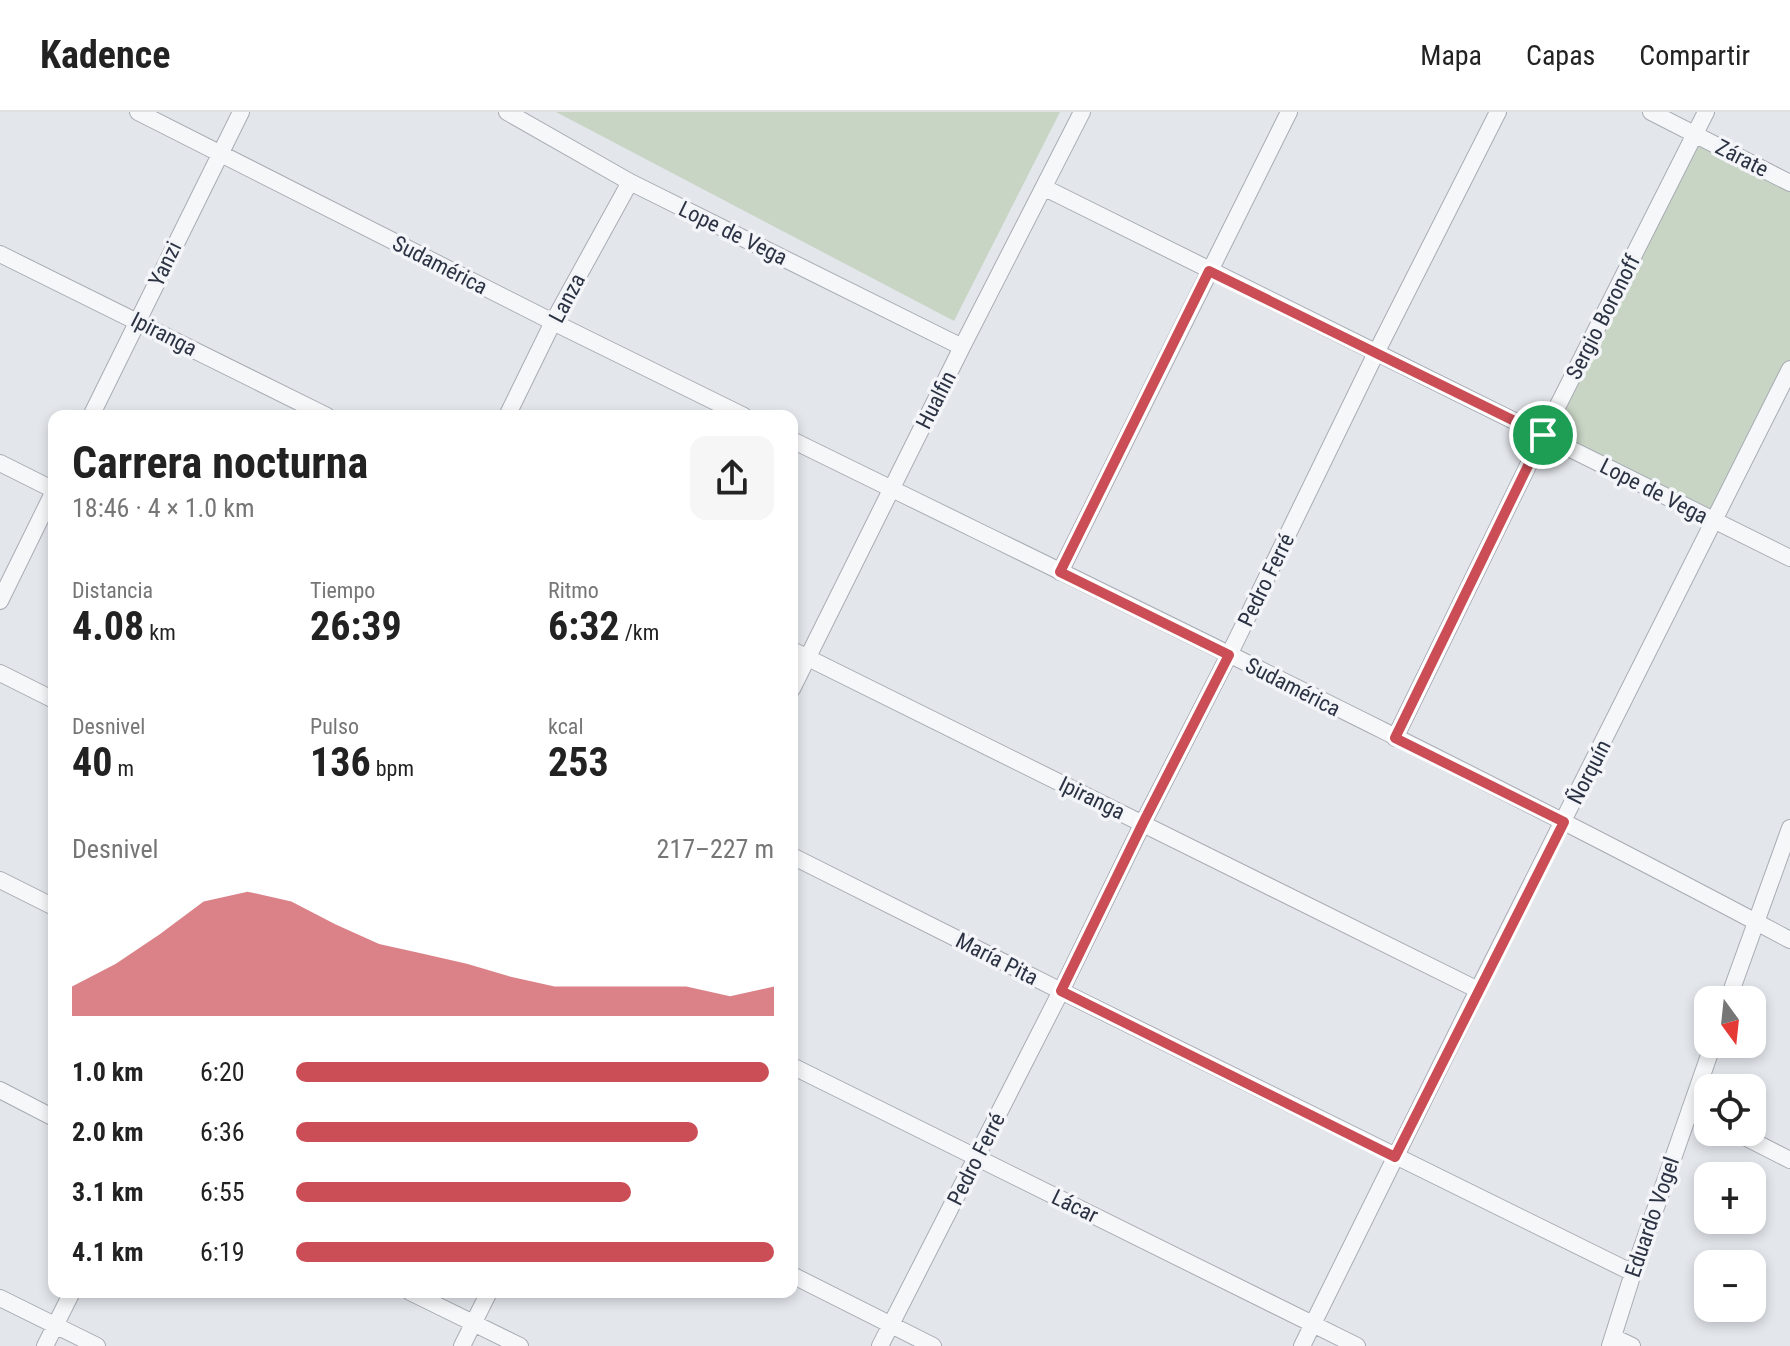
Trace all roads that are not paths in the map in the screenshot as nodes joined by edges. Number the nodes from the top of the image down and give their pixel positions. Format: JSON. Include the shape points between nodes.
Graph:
{"nodes":[{"id":1,"x":138,"y":112,"type":"edge"},
{"id":2,"x":241,"y":112,"type":"edge"},
{"id":3,"x":507,"y":112,"type":"edge"},
{"id":4,"x":1082,"y":112,"type":"edge"},
{"id":5,"x":1289,"y":112,"type":"edge"},
{"id":6,"x":1498,"y":112,"type":"edge"},
{"id":7,"x":1651,"y":112,"type":"edge"},
{"id":8,"x":1706,"y":112,"type":"edge"},
{"id":9,"x":1695,"y":134,"type":"junction"},
{"id":10,"x":219,"y":153,"type":"junction"},
{"id":11,"x":630,"y":182,"type":"junction"},
{"id":12,"x":1790,"y":183,"type":"edge"},
{"id":13,"x":1045,"y":188,"type":"junction"},
{"id":14,"x":0,"y":254,"type":"edge"},
{"id":15,"x":1209,"y":271,"type":"junction"},
{"id":16,"x":137,"y":321,"type":"junction"},
{"id":17,"x":553,"y":322,"type":"junction"},
{"id":18,"x":962,"y":347,"type":"junction"},
{"id":19,"x":1376,"y":353,"type":"junction"},
{"id":20,"x":1790,"y":369,"type":"edge"},
{"id":21,"x":94,"y":410,"type":"edge"},
{"id":22,"x":315,"y":410,"type":"edge"},
{"id":23,"x":510,"y":410,"type":"edge"},
{"id":24,"x":732,"y":410,"type":"edge"},
{"id":25,"x":1543,"y":435,"type":"junction"},
{"id":26,"x":798,"y":443,"type":"edge"},
{"id":27,"x":0,"y":463,"type":"edge"},
{"id":28,"x":48,"y":487,"type":"edge"},
{"id":29,"x":891,"y":488,"type":"junction"},
{"id":30,"x":48,"y":502,"type":"edge"},
{"id":31,"x":1714,"y":522,"type":"junction"},
{"id":32,"x":1790,"y":558,"type":"edge"},
{"id":33,"x":1060,"y":572,"type":"junction"},
{"id":34,"x":0,"y":601,"type":"edge"},
{"id":35,"x":798,"y":653,"type":"edge"},
{"id":36,"x":1229,"y":655,"type":"junction"},
{"id":37,"x":808,"y":658,"type":"junction"},
{"id":38,"x":0,"y":673,"type":"edge"},
{"id":39,"x":798,"y":677,"type":"edge"},
{"id":40,"x":48,"y":697,"type":"edge"},
{"id":41,"x":1395,"y":738,"type":"junction"},
{"id":42,"x":1564,"y":822,"type":"junction"},
{"id":43,"x":1143,"y":823,"type":"junction"},
{"id":44,"x":1790,"y":828,"type":"edge"},
{"id":45,"x":798,"y":859,"type":"edge"},
{"id":46,"x":0,"y":880,"type":"edge"},
{"id":47,"x":48,"y":904,"type":"edge"},
{"id":48,"x":1756,"y":922,"type":"junction"},
{"id":49,"x":1790,"y":940,"type":"edge"},
{"id":50,"x":1733,"y":986,"type":"edge"},
{"id":51,"x":1478,"y":990,"type":"junction"},
{"id":52,"x":1061,"y":991,"type":"junction"},
{"id":53,"x":1708,"y":1058,"type":"edge"},
{"id":54,"x":798,"y":1069,"type":"edge"},
{"id":55,"x":0,"y":1090,"type":"edge"},
{"id":56,"x":1690,"y":1109,"type":"junction"},
{"id":57,"x":1694,"y":1111,"type":"edge"},
{"id":58,"x":48,"y":1115,"type":"edge"},
{"id":59,"x":1762,"y":1146,"type":"edge"},
{"id":60,"x":977,"y":1157,"type":"junction"},
{"id":61,"x":1395,"y":1157,"type":"junction"},
{"id":62,"x":1790,"y":1160,"type":"edge"},
{"id":63,"x":1633,"y":1273,"type":"junction"},
{"id":64,"x":798,"y":1278,"type":"edge"},
{"id":65,"x":0,"y":1298,"type":"edge"},
{"id":66,"x":69,"y":1298,"type":"edge"},
{"id":67,"x":423,"y":1298,"type":"edge"},
{"id":68,"x":486,"y":1298,"type":"edge"},
{"id":69,"x":473,"y":1322,"type":"junction"},
{"id":70,"x":1313,"y":1324,"type":"junction"},
{"id":71,"x":891,"y":1325,"type":"junction"},
{"id":72,"x":55,"y":1326,"type":"junction"},
{"id":73,"x":1612,"y":1342,"type":"edge"},
{"id":74,"x":45,"y":1346,"type":"edge"},
{"id":75,"x":97,"y":1346,"type":"edge"},
{"id":76,"x":462,"y":1346,"type":"edge"},
{"id":77,"x":520,"y":1346,"type":"edge"},
{"id":78,"x":880,"y":1346,"type":"edge"},
{"id":79,"x":933,"y":1346,"type":"edge"},
{"id":80,"x":1302,"y":1346,"type":"edge"},
{"id":81,"x":1357,"y":1346,"type":"edge"},
{"id":82,"x":1632,"y":1346,"type":"edge"}],
"edges":[{"from":1,"to":10,"type":"street","name":"Sudamérica"},
{"from":2,"to":10,"type":"street","name":"Yanzi"},
{"from":3,"to":11,"type":"street","name":"Lope de Vega"},
{"from":4,"to":13,"type":"street","name":"Hualfin"},
{"from":5,"to":15,"type":"street"},
{"from":6,"to":19,"type":"street","name":"Pedro Ferré"},
{"from":7,"to":9,"type":"street","name":"Zárate"},
{"from":8,"to":9,"type":"street","name":"Sergio Boronoff"},
{"from":9,"to":12,"type":"street","name":"Zárate"},
{"from":9,"to":25,"type":"street","name":"Sergio Boronoff"},
{"from":10,"to":16,"type":"street","name":"Yanzi"},
{"from":10,"to":17,"type":"street","name":"Sudamérica"},
{"from":11,"to":17,"type":"street","name":"Lanza"},
{"from":11,"to":18,"type":"street","name":"Lope de Vega"},
{"from":13,"to":15,"type":"street","name":"Lope de Vega"},
{"from":13,"to":18,"type":"street","name":"Hualfin"},
{"from":14,"to":16,"type":"street","name":"Ipiranga"},
{"from":15,"to":19,"type":"street","name":"Lope de Vega"},
{"from":15,"to":33,"type":"street"},
{"from":16,"to":21,"type":"street","name":"Yanzi"},
{"from":16,"to":22,"type":"street","name":"Ipiranga"},
{"from":17,"to":23,"type":"street","name":"Lanza"},
{"from":17,"to":24,"type":"street","name":"Sudamérica"},
{"from":18,"to":29,"type":"street","name":"Hualfin"},
{"from":19,"to":25,"type":"street","name":"Lope de Vega"},
{"from":19,"to":36,"type":"street","name":"Pedro Ferré"},
{"from":20,"to":31,"type":"street","name":"Ñorquín"},
{"from":25,"to":31,"type":"street","name":"Lope de Vega"},
{"from":25,"to":41,"type":"street","name":"Sergio Boronoff"},
{"from":26,"to":29,"type":"street","name":"Sudamérica"},
{"from":27,"to":28,"type":"street"},
{"from":29,"to":33,"type":"street","name":"Sudamérica"},
{"from":29,"to":37,"type":"street","name":"Hualfin"},
{"from":30,"to":34,"type":"street"},
{"from":31,"to":32,"type":"street","name":"Lope de Vega"},
{"from":31,"to":42,"type":"street","name":"Ñorquín"},
{"from":33,"to":36,"type":"street","name":"Sudamérica"},
{"from":35,"to":37,"type":"street","name":"Ipiranga"},
{"from":36,"to":41,"type":"street","name":"Sudamérica"},
{"from":36,"to":43,"type":"street","name":"Pedro Ferré"},
{"from":37,"to":39,"type":"street","name":"Hualfin"},
{"from":37,"to":43,"type":"street","name":"Ipiranga"},
{"from":38,"to":40,"type":"street"},
{"from":41,"to":42,"type":"street","name":"Sudamérica"},
{"from":42,"to":48,"type":"street","name":"Sudamérica"},
{"from":42,"to":51,"type":"street","name":"Ñorquín"},
{"from":43,"to":51,"type":"street","name":"Ipiranga"},
{"from":43,"to":52,"type":"street","name":"Pedro Ferré"},
{"from":44,"to":48,"type":"street"},
{"from":45,"to":52,"type":"street","name":"María Pita"},
{"from":46,"to":47,"type":"street"},
{"from":48,"to":49,"type":"street","name":"Sudamérica"},
{"from":48,"to":50,"type":"street"},
{"from":51,"to":61,"type":"street","name":"Ñorquín"},
{"from":52,"to":60,"type":"street","name":"Pedro Ferré"},
{"from":52,"to":61,"type":"street","name":"María Pita"},
{"from":53,"to":56,"type":"street","name":"Eduardo Vogel"},
{"from":54,"to":60,"type":"street","name":"Lácar"},
{"from":55,"to":58,"type":"street"},
{"from":56,"to":57,"type":"street"},
{"from":56,"to":63,"type":"street","name":"Eduardo Vogel"},
{"from":59,"to":62,"type":"street"},
{"from":60,"to":70,"type":"street","name":"Lácar"},
{"from":60,"to":71,"type":"street","name":"Pedro Ferré"},
{"from":61,"to":63,"type":"street","name":"María Pita"},
{"from":61,"to":70,"type":"street","name":"Ñorquín"},
{"from":63,"to":73,"type":"street","name":"Eduardo Vogel"},
{"from":64,"to":71,"type":"street"},
{"from":65,"to":72,"type":"street"},
{"from":66,"to":72,"type":"street"},
{"from":67,"to":69,"type":"street"},
{"from":68,"to":69,"type":"street"},
{"from":69,"to":76,"type":"street"},
{"from":69,"to":77,"type":"street"},
{"from":70,"to":80,"type":"street","name":"Ñorquín"},
{"from":70,"to":81,"type":"street","name":"Lácar"},
{"from":71,"to":78,"type":"street","name":"Pedro Ferré"},
{"from":71,"to":79,"type":"street"},
{"from":72,"to":74,"type":"street"},
{"from":72,"to":75,"type":"street"},
{"from":73,"to":82,"type":"street"}]}
